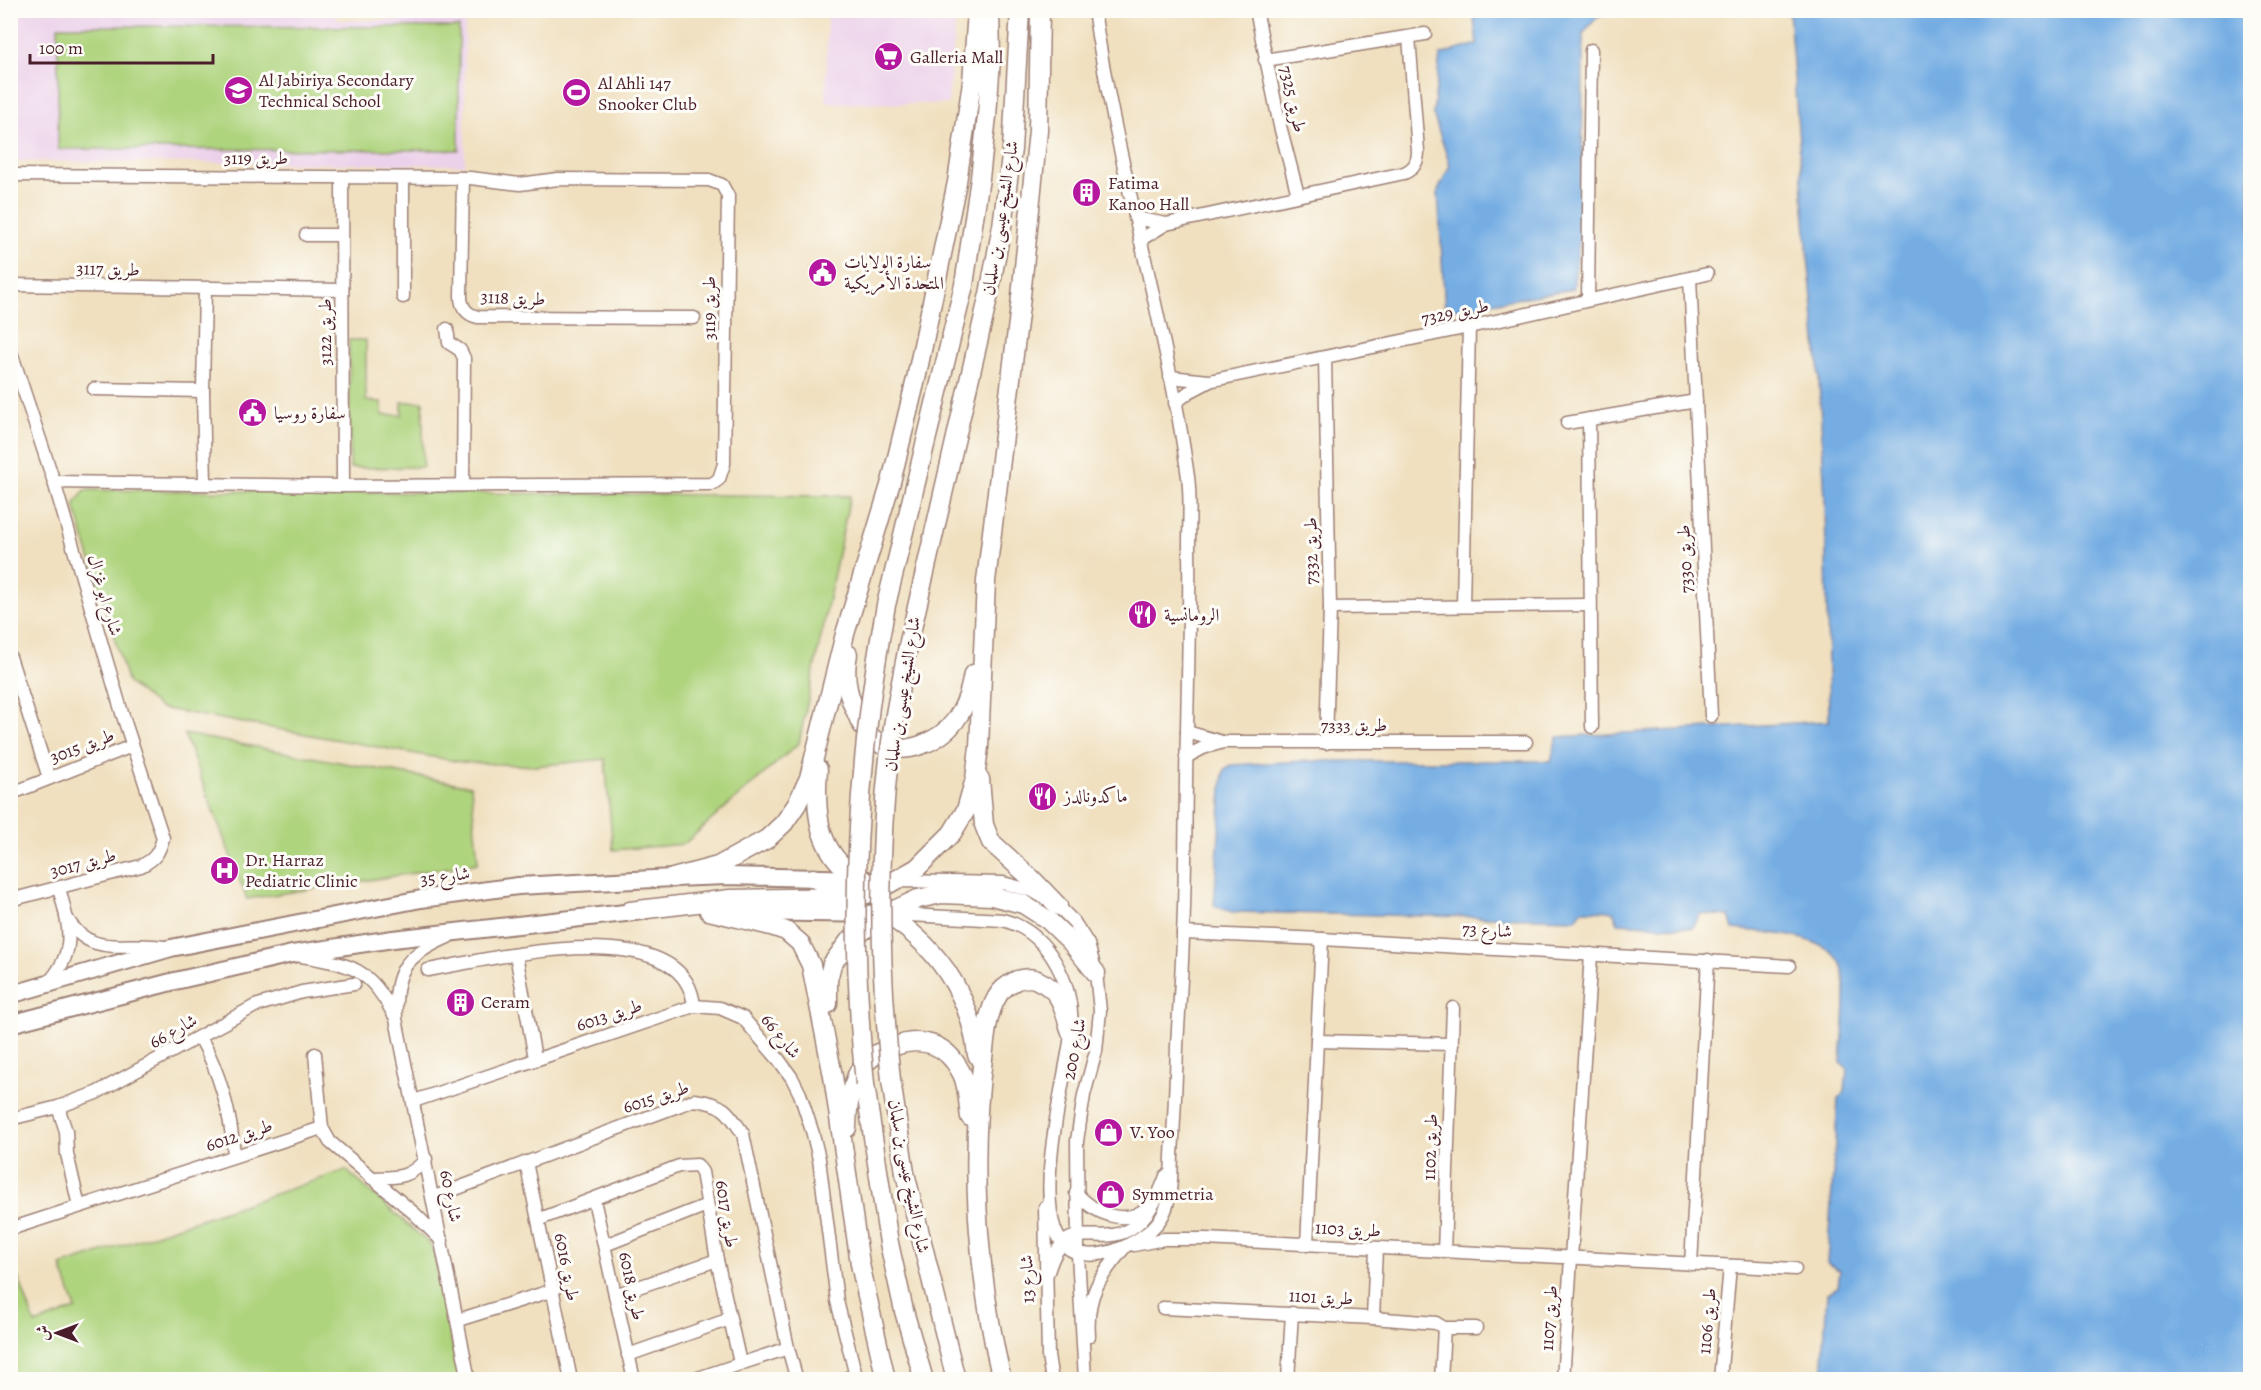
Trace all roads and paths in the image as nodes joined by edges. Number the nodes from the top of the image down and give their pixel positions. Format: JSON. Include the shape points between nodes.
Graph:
{"nodes":[{"id":1,"x":977,"y":10,"type":"edge"},
{"id":2,"x":990,"y":10,"type":"edge"},
{"id":3,"x":1020,"y":10,"type":"edge"},
{"id":4,"x":1040,"y":10,"type":"edge"},
{"id":5,"x":1094,"y":10,"type":"edge"},
{"id":6,"x":1256,"y":10,"type":"edge"},
{"id":7,"x":1425,"y":34,"type":"dead end"},
{"id":8,"x":1409,"y":37,"type":"junction"},
{"id":9,"x":1591,"y":51,"type":"dead end"},
{"id":10,"x":1265,"y":60,"type":"junction"},
{"id":11,"x":10,"y":175,"type":"edge"},
{"id":12,"x":342,"y":177,"type":"junction"},
{"id":13,"x":464,"y":178,"type":"junction"},
{"id":14,"x":403,"y":179,"type":"junction"},
{"id":15,"x":1298,"y":195,"type":"junction"},
{"id":16,"x":1135,"y":218,"type":"junction"},
{"id":17,"x":1166,"y":224,"type":"junction"},
{"id":18,"x":306,"y":235,"type":"dead end"},
{"id":19,"x":341,"y":235,"type":"junction"},
{"id":20,"x":1140,"y":240,"type":"junction"},
{"id":21,"x":1707,"y":274,"type":"dead end"},
{"id":22,"x":1690,"y":278,"type":"junction"},
{"id":23,"x":10,"y":285,"type":"edge"},
{"id":24,"x":205,"y":289,"type":"junction"},
{"id":25,"x":342,"y":290,"type":"junction"},
{"id":26,"x":403,"y":297,"type":"dead end"},
{"id":27,"x":1588,"y":300,"type":"junction"},
{"id":28,"x":694,"y":318,"type":"dead end"},
{"id":29,"x":1469,"y":327,"type":"junction"},
{"id":30,"x":447,"y":329,"type":"dead end"},
{"id":31,"x":10,"y":348,"type":"edge"},
{"id":32,"x":1325,"y":358,"type":"junction"},
{"id":33,"x":1170,"y":377,"type":"junction"},
{"id":34,"x":1209,"y":381,"type":"junction"},
{"id":35,"x":94,"y":389,"type":"dead end"},
{"id":36,"x":202,"y":391,"type":"junction"},
{"id":37,"x":1696,"y":401,"type":"junction"},
{"id":38,"x":1175,"y":404,"type":"junction"},
{"id":39,"x":1589,"y":419,"type":"junction"},
{"id":40,"x":1567,"y":423,"type":"dead end"},
{"id":41,"x":54,"y":482,"type":"junction"},
{"id":42,"x":205,"y":483,"type":"junction"},
{"id":43,"x":463,"y":485,"type":"junction"},
{"id":44,"x":343,"y":486,"type":"junction"},
{"id":45,"x":861,"y":584,"type":"junction"},
{"id":46,"x":1463,"y":606,"type":"junction"},
{"id":47,"x":1590,"y":606,"type":"junction"},
{"id":48,"x":1330,"y":608,"type":"junction"},
{"id":49,"x":983,"y":632,"type":"junction"},
{"id":50,"x":10,"y":657,"type":"edge"},
{"id":51,"x":1711,"y":716,"type":"dead end"},
{"id":52,"x":1592,"y":727,"type":"dead end"},
{"id":53,"x":1186,"y":732,"type":"junction"},
{"id":54,"x":820,"y":737,"type":"junction"},
{"id":55,"x":1223,"y":742,"type":"junction"},
{"id":56,"x":1526,"y":742,"type":"dead end"},
{"id":57,"x":1326,"y":743,"type":"junction"},
{"id":58,"x":132,"y":746,"type":"junction"},
{"id":59,"x":979,"y":747,"type":"junction"},
{"id":60,"x":1186,"y":757,"type":"junction"},
{"id":61,"x":49,"y":778,"type":"junction"},
{"id":62,"x":10,"y":794,"type":"edge"},
{"id":63,"x":159,"y":852,"type":"joint"},
{"id":64,"x":673,"y":878,"type":"junction"},
{"id":65,"x":813,"y":878,"type":"joint"},
{"id":66,"x":895,"y":881,"type":"junction"},
{"id":67,"x":59,"y":888,"type":"junction"},
{"id":68,"x":858,"y":888,"type":"junction"},
{"id":69,"x":878,"y":890,"type":"junction"},
{"id":70,"x":10,"y":900,"type":"edge"},
{"id":71,"x":1058,"y":906,"type":"junction"},
{"id":72,"x":912,"y":910,"type":"junction"},
{"id":73,"x":630,"y":911,"type":"junction"},
{"id":74,"x":709,"y":911,"type":"junction"},
{"id":75,"x":886,"y":914,"type":"junction"},
{"id":76,"x":66,"y":917,"type":"junction"},
{"id":77,"x":461,"y":931,"type":"junction"},
{"id":78,"x":1183,"y":933,"type":"junction"},
{"id":79,"x":1322,"y":939,"type":"junction"},
{"id":80,"x":171,"y":948,"type":"junction"},
{"id":81,"x":292,"y":954,"type":"junction"},
{"id":82,"x":1591,"y":954,"type":"junction"},
{"id":83,"x":516,"y":955,"type":"junction"},
{"id":84,"x":1708,"y":960,"type":"junction"},
{"id":85,"x":1789,"y":966,"type":"dead end"},
{"id":86,"x":428,"y":970,"type":"dead end"},
{"id":87,"x":1096,"y":973,"type":"junction"},
{"id":88,"x":48,"y":983,"type":"junction"},
{"id":89,"x":354,"y":984,"type":"dead end"},
{"id":90,"x":10,"y":994,"type":"edge"},
{"id":91,"x":694,"y":1006,"type":"junction"},
{"id":92,"x":1453,"y":1008,"type":"dead end"},
{"id":93,"x":396,"y":1019,"type":"junction"},
{"id":94,"x":10,"y":1024,"type":"edge"},
{"id":95,"x":1071,"y":1032,"type":"junction"},
{"id":96,"x":200,"y":1037,"type":"junction"},
{"id":97,"x":1317,"y":1041,"type":"junction"},
{"id":98,"x":1452,"y":1044,"type":"junction"},
{"id":99,"x":315,"y":1054,"type":"dead end"},
{"id":100,"x":535,"y":1058,"type":"junction"},
{"id":101,"x":833,"y":1076,"type":"junction"},
{"id":102,"x":979,"y":1083,"type":"junction"},
{"id":103,"x":414,"y":1101,"type":"junction"},
{"id":104,"x":58,"y":1107,"type":"junction"},
{"id":105,"x":10,"y":1119,"type":"edge"},
{"id":106,"x":322,"y":1128,"type":"junction"},
{"id":107,"x":976,"y":1148,"type":"junction"},
{"id":108,"x":234,"y":1155,"type":"junction"},
{"id":109,"x":426,"y":1159,"type":"junction"},
{"id":110,"x":1172,"y":1161,"type":"junction"},
{"id":111,"x":526,"y":1162,"type":"junction"},
{"id":112,"x":846,"y":1176,"type":"junction"},
{"id":113,"x":1049,"y":1176,"type":"junction"},
{"id":114,"x":372,"y":1178,"type":"junction"},
{"id":115,"x":1076,"y":1194,"type":"junction"},
{"id":116,"x":434,"y":1197,"type":"junction"},
{"id":117,"x":594,"y":1200,"type":"junction"},
{"id":118,"x":1155,"y":1201,"type":"junction"},
{"id":119,"x":707,"y":1205,"type":"junction"},
{"id":120,"x":80,"y":1206,"type":"junction"},
{"id":121,"x":540,"y":1219,"type":"junction"},
{"id":122,"x":10,"y":1229,"type":"edge"},
{"id":123,"x":1078,"y":1234,"type":"junction"},
{"id":124,"x":442,"y":1241,"type":"junction"},
{"id":125,"x":1062,"y":1244,"type":"junction"},
{"id":126,"x":605,"y":1245,"type":"junction"},
{"id":127,"x":1307,"y":1245,"type":"junction"},
{"id":128,"x":1124,"y":1248,"type":"junction"},
{"id":129,"x":1376,"y":1249,"type":"junction"},
{"id":130,"x":1444,"y":1252,"type":"junction"},
{"id":131,"x":1078,"y":1254,"type":"junction"},
{"id":132,"x":1570,"y":1258,"type":"junction"},
{"id":133,"x":717,"y":1260,"type":"junction"},
{"id":134,"x":1691,"y":1264,"type":"junction"},
{"id":135,"x":1731,"y":1266,"type":"junction"},
{"id":136,"x":1795,"y":1269,"type":"dead end"},
{"id":137,"x":1045,"y":1281,"type":"junction"},
{"id":138,"x":554,"y":1290,"type":"junction"},
{"id":139,"x":615,"y":1295,"type":"junction"},
{"id":140,"x":1162,"y":1308,"type":"dead end"},
{"id":141,"x":1292,"y":1313,"type":"junction"},
{"id":142,"x":1372,"y":1318,"type":"junction"},
{"id":143,"x":730,"y":1319,"type":"junction"},
{"id":144,"x":458,"y":1320,"type":"junction"},
{"id":145,"x":1444,"y":1328,"type":"junction"},
{"id":146,"x":1476,"y":1328,"type":"dead end"},
{"id":147,"x":788,"y":1348,"type":"junction"},
{"id":148,"x":628,"y":1355,"type":"junction"},
{"id":149,"x":740,"y":1364,"type":"junction"},
{"id":150,"x":856,"y":1377,"type":"edge"},
{"id":151,"x":470,"y":1380,"type":"edge"},
{"id":152,"x":571,"y":1380,"type":"edge"},
{"id":153,"x":634,"y":1380,"type":"edge"},
{"id":154,"x":692,"y":1380,"type":"edge"},
{"id":155,"x":797,"y":1380,"type":"edge"},
{"id":156,"x":842,"y":1380,"type":"edge"},
{"id":157,"x":885,"y":1380,"type":"edge"},
{"id":158,"x":924,"y":1380,"type":"edge"},
{"id":159,"x":956,"y":1380,"type":"edge"},
{"id":160,"x":1002,"y":1380,"type":"edge"},
{"id":161,"x":1052,"y":1380,"type":"edge"},
{"id":162,"x":1085,"y":1380,"type":"edge"},
{"id":163,"x":1093,"y":1380,"type":"edge"},
{"id":164,"x":1288,"y":1380,"type":"edge"},
{"id":165,"x":1441,"y":1380,"type":"edge"},
{"id":166,"x":1563,"y":1380,"type":"edge"},
{"id":167,"x":1720,"y":1380,"type":"edge"}],
"edges":[{"from":1,"to":45,"type":"highway","via":[[972,82],[957,182],[914,390]]},
{"from":2,"to":158,"type":"highway","name":"شارع الشيخ عيسى بن سلمان","bridge":true,"via":[[987,116],[964,285],[886,605],[870,703],[858,826],[856,957],[865,1084],[890,1243]]},
{"from":3,"to":159,"type":"highway","name":"شارع الشيخ عيسى بن سلمان","bridge":true,"via":[[1012,149],[1002,226],[908,646],[893,728],[884,820],[884,1005],[891,1080],[905,1173]]},
{"from":4,"to":49,"type":"highway","via":[[1037,142]]},
{"from":5,"to":16,"type":"street"},
{"from":6,"to":10,"type":"street","name":"طريق 7325"},
{"from":7,"to":8,"type":"street"},
{"from":8,"to":10,"type":"street"},
{"from":8,"to":15,"type":"street","via":[[1418,151],[1415,165],[1404,173]]},
{"from":9,"to":27,"type":"street"},
{"from":10,"to":15,"type":"street","name":"طريق 7325"},
{"from":11,"to":12,"type":"street","name":"طريق 3119"},
{"from":12,"to":14,"type":"street","name":"طريق 3119"},
{"from":12,"to":19,"type":"street","name":"طريق 3122"},
{"from":13,"to":14,"type":"street","name":"طريق 3119"},
{"from":13,"to":28,"type":"street","name":"طريق 3118","via":[[461,302],[469,314]]},
{"from":13,"to":43,"type":"street","name":"طريق 3119","via":[[520,184],[558,179],[709,180],[722,184],[728,196],[724,453],[719,479],[704,486]]},
{"from":14,"to":26,"type":"street"},
{"from":15,"to":17,"type":"street"},
{"from":16,"to":17,"type":"street"},
{"from":16,"to":20,"type":"street"},
{"from":17,"to":20,"type":"street"},
{"from":18,"to":19,"type":"street"},
{"from":19,"to":25,"type":"street","name":"طريق 3122"},
{"from":20,"to":33,"type":"street"},
{"from":21,"to":22,"type":"street","name":"طريق 7329"},
{"from":22,"to":27,"type":"street","name":"طريق 7329"},
{"from":22,"to":37,"type":"street","name":"طريق 7330"},
{"from":23,"to":24,"type":"street","name":"طريق 3117"},
{"from":24,"to":25,"type":"street","name":"طريق 3117"},
{"from":24,"to":36,"type":"street"},
{"from":25,"to":44,"type":"street","name":"طريق 3122"},
{"from":27,"to":29,"type":"street","name":"طريق 7329"},
{"from":29,"to":32,"type":"street","name":"طريق 7329"},
{"from":29,"to":46,"type":"street"},
{"from":30,"to":43,"type":"street","via":[[449,343],[464,358]]},
{"from":31,"to":41,"type":"street","name":"شارع ابو غزال"},
{"from":32,"to":34,"type":"street","name":"طريق 7329"},
{"from":32,"to":48,"type":"street","name":"طريق 7332"},
{"from":33,"to":34,"type":"street","name":"طريق 7329"},
{"from":33,"to":38,"type":"street"},
{"from":34,"to":38,"type":"street","name":"طريق 7329"},
{"from":35,"to":36,"type":"street"},
{"from":36,"to":42,"type":"street"},
{"from":37,"to":39,"type":"street"},
{"from":37,"to":51,"type":"street","name":"طريق 7330"},
{"from":38,"to":53,"type":"street","via":[[1188,482]]},
{"from":39,"to":40,"type":"street"},
{"from":39,"to":47,"type":"street"},
{"from":41,"to":42,"type":"street","name":"طريق 3119"},
{"from":41,"to":58,"type":"street","name":"شارع ابو غزال"},
{"from":42,"to":44,"type":"street","name":"طريق 3119"},
{"from":43,"to":44,"type":"street","name":"طريق 3119"},
{"from":45,"to":49,"type":"highway","via":[[847,658],[849,693],[865,730],[888,748],[926,743],[954,722],[968,697]]},
{"from":45,"to":54,"type":"highway"},
{"from":46,"to":47,"type":"street"},
{"from":46,"to":48,"type":"street"},
{"from":47,"to":52,"type":"street"},
{"from":48,"to":57,"type":"street","name":"طريق 7332"},
{"from":49,"to":59,"type":"highway"},
{"from":50,"to":61,"type":"street"},
{"from":53,"to":55,"type":"street"},
{"from":53,"to":60,"type":"street"},
{"from":54,"to":64,"type":"highway","via":[[809,778],[784,823],[767,839],[735,858]]},
{"from":54,"to":68,"type":"highway","via":[[819,825],[824,842]]},
{"from":55,"to":57,"type":"street","name":"طريق 7333"},
{"from":55,"to":60,"type":"street","name":"طريق 7333"},
{"from":56,"to":57,"type":"street","name":"طريق 7333"},
{"from":58,"to":61,"type":"street","name":"طريق 3015"},
{"from":58,"to":63,"type":"street","name":"شارع ابو غزال","via":[[160,824],[163,838]]},
{"from":59,"to":66,"type":"highway","via":[[966,810],[952,833],[917,868]]},
{"from":59,"to":71,"type":"highway","via":[[981,804],[991,842]]},
{"from":60,"to":78,"type":"street"},
{"from":61,"to":62,"type":"street","name":"طريق 3015"},
{"from":63,"to":67,"type":"street","name":"طريق 3017","via":[[141,866]]},
{"from":64,"to":65,"type":"main road","name":"شارع 35"},
{"from":64,"to":80,"type":"main road","name":"شارع 35","via":[[518,886],[421,899]]},
{"from":65,"to":68,"type":"highway"},
{"from":66,"to":68,"type":"main road"},
{"from":66,"to":69,"type":"highway"},
{"from":66,"to":71,"type":"street","name":"شارع 200","via":[[1003,883],[1033,891]]},
{"from":67,"to":70,"type":"street","name":"طريق 3017"},
{"from":67,"to":76,"type":"street"},
{"from":68,"to":69,"type":"highway"},
{"from":68,"to":73,"type":"highway"},
{"from":68,"to":75,"type":"highway"},
{"from":69,"to":72,"type":"highway"},
{"from":71,"to":87,"type":"street","name":"شارع 200","via":[[1088,944]]},
{"from":72,"to":75,"type":"highway"},
{"from":72,"to":87,"type":"highway","via":[[918,899],[941,894],[992,896],[1023,904],[1048,920]]},
{"from":72,"to":95,"type":"street","name":"شارع 200","via":[[1003,920],[1027,930],[1045,945],[1058,966],[1069,993]]},
{"from":73,"to":74,"type":"main road"},
{"from":73,"to":77,"type":"main road"},
{"from":74,"to":75,"type":"main road"},
{"from":74,"to":101,"type":"highway","via":[[786,931],[800,943],[812,965]]},
{"from":75,"to":101,"type":"highway","via":[[849,941],[832,964],[828,1003]]},
{"from":75,"to":102,"type":"highway","via":[[909,930],[942,963],[962,995],[975,1032]]},
{"from":76,"to":80,"type":"street","via":[[82,937],[94,944]]},
{"from":76,"to":88,"type":"street","via":[[67,953]]},
{"from":77,"to":81,"type":"main road"},
{"from":77,"to":93,"type":"street","via":[[424,948],[408,961],[395,999]]},
{"from":78,"to":79,"type":"street","name":"شارع 73"},
{"from":78,"to":110,"type":"street"},
{"from":79,"to":82,"type":"street","name":"شارع 73"},
{"from":79,"to":97,"type":"street"},
{"from":80,"to":88,"type":"main road","name":"شارع 35"},
{"from":81,"to":93,"type":"street","via":[[340,962],[369,978]]},
{"from":81,"to":94,"type":"main road"},
{"from":82,"to":84,"type":"street","name":"شارع 73"},
{"from":82,"to":132,"type":"street"},
{"from":83,"to":86,"type":"street"},
{"from":83,"to":91,"type":"street","via":[[585,948],[620,949],[656,957],[679,971],[690,988]]},
{"from":83,"to":100,"type":"street"},
{"from":84,"to":85,"type":"street","name":"شارع 73"},
{"from":84,"to":134,"type":"street"},
{"from":87,"to":115,"type":"street","name":"شارع 200","via":[[1100,1011],[1077,1141]]},
{"from":88,"to":90,"type":"main road","name":"شارع 35"},
{"from":89,"to":96,"type":"street","name":"شارع 66","via":[[302,992],[255,1006]]},
{"from":91,"to":100,"type":"street","name":"طريق 6013"},
{"from":91,"to":150,"type":"street","name":"شارع 66","via":[[720,1008],[743,1018],[779,1060],[800,1094],[819,1159],[837,1301]]},
{"from":92,"to":98,"type":"street","name":"طريق 1102"},
{"from":93,"to":103,"type":"street","name":"شارع 60"},
{"from":95,"to":102,"type":"highway","via":[[1059,994],[1048,985],[1035,978],[1006,985],[990,1014]]},
{"from":95,"to":113,"type":"street","name":"شارع 200"},
{"from":96,"to":104,"type":"street","name":"شارع 66","via":[[106,1088]]},
{"from":96,"to":108,"type":"street","via":[[215,1068],[227,1109]]},
{"from":97,"to":98,"type":"street"},
{"from":97,"to":127,"type":"street"},
{"from":98,"to":130,"type":"street","name":"طريق 1102"},
{"from":99,"to":106,"type":"street"},
{"from":100,"to":103,"type":"street","name":"طريق 6013"},
{"from":101,"to":112,"type":"highway"},
{"from":102,"to":107,"type":"highway"},
{"from":103,"to":109,"type":"street","name":"شارع 60"},
{"from":104,"to":105,"type":"street","name":"شارع 66"},
{"from":104,"to":120,"type":"street"},
{"from":106,"to":108,"type":"street","name":"طريق 6012"},
{"from":106,"to":114,"type":"street","via":[[330,1142]]},
{"from":107,"to":112,"type":"highway","via":[[963,1074],[939,1047],[922,1041],[903,1043],[876,1052],[858,1073],[850,1095]]},
{"from":107,"to":160,"type":"highway","via":[[981,1253]]},
{"from":108,"to":120,"type":"street","name":"طريق 6012"},
{"from":109,"to":114,"type":"street","via":[[416,1171],[404,1176]]},
{"from":109,"to":116,"type":"street","name":"شارع 60"},
{"from":110,"to":118,"type":"street"},
{"from":110,"to":128,"type":"street","via":[[1162,1217],[1151,1230]]},
{"from":111,"to":116,"type":"street","name":"طريق 6015"},
{"from":111,"to":121,"type":"street","name":"طريق 6016"},
{"from":111,"to":147,"type":"street","name":"طريق 6015","via":[[693,1100],[713,1102],[730,1113],[743,1134]]},
{"from":112,"to":157,"type":"highway"},
{"from":113,"to":125,"type":"street","name":"شارع 200","via":[[1054,1230]]},
{"from":113,"to":137,"type":"street","name":"شارع 13"},
{"from":114,"to":124,"type":"street"},
{"from":115,"to":118,"type":"street","via":[[1087,1205],[1116,1217],[1142,1212]]},
{"from":115,"to":123,"type":"street","name":"شارع 200"},
{"from":116,"to":124,"type":"street","name":"شارع 60"},
{"from":117,"to":119,"type":"street","name":"طريق 6017","via":[[689,1165],[702,1172]]},
{"from":117,"to":121,"type":"street","name":"طريق 6017"},
{"from":117,"to":126,"type":"street","name":"طريق 6018"},
{"from":118,"to":123,"type":"street","via":[[1144,1218],[1129,1230]]},
{"from":119,"to":126,"type":"street"},
{"from":119,"to":133,"type":"street","name":"طريق 6017"},
{"from":120,"to":122,"type":"street","name":"طريق 6012"},
{"from":121,"to":138,"type":"street","name":"طريق 6016"},
{"from":123,"to":125,"type":"street"},
{"from":123,"to":131,"type":"street","name":"شارع 200"},
{"from":124,"to":144,"type":"street","name":"شارع 60"},
{"from":125,"to":131,"type":"street"},
{"from":125,"to":137,"type":"street"},
{"from":126,"to":139,"type":"street","name":"طريق 6018"},
{"from":127,"to":128,"type":"street","name":"طريق 1103","via":[[1185,1238]]},
{"from":127,"to":129,"type":"street","name":"طريق 1103"},
{"from":128,"to":131,"type":"street"},
{"from":128,"to":163,"type":"street","via":[[1100,1278],[1090,1302]]},
{"from":129,"to":130,"type":"street","name":"طريق 1103"},
{"from":129,"to":142,"type":"street"},
{"from":130,"to":132,"type":"street","name":"طريق 1103"},
{"from":131,"to":162,"type":"street"},
{"from":132,"to":134,"type":"street","name":"طريق 1103"},
{"from":132,"to":166,"type":"street","name":"طريق 1107"},
{"from":133,"to":139,"type":"street"},
{"from":133,"to":143,"type":"street","name":"طريق 6017"},
{"from":134,"to":135,"type":"street","name":"طريق 1103"},
{"from":135,"to":136,"type":"street","name":"طريق 1103"},
{"from":135,"to":167,"type":"street","name":"طريق 1106"},
{"from":137,"to":161,"type":"street","name":"شارع 13"},
{"from":138,"to":144,"type":"street"},
{"from":138,"to":152,"type":"street","name":"طريق 6016"},
{"from":139,"to":148,"type":"street","name":"طريق 6018"},
{"from":140,"to":141,"type":"street","name":"طريق 1101"},
{"from":141,"to":142,"type":"street","name":"طريق 1101"},
{"from":141,"to":164,"type":"street"},
{"from":142,"to":145,"type":"street","name":"طريق 1101","via":[[1436,1323]]},
{"from":143,"to":148,"type":"street"},
{"from":143,"to":149,"type":"street","name":"طريق 6017"},
{"from":144,"to":151,"type":"street","name":"شارع 60"},
{"from":145,"to":146,"type":"street","name":"طريق 1101"},
{"from":145,"to":165,"type":"street"},
{"from":147,"to":149,"type":"street"},
{"from":147,"to":155,"type":"street","name":"طريق 6015"},
{"from":148,"to":153,"type":"street","name":"طريق 6018"},
{"from":149,"to":154,"type":"street"},
{"from":150,"to":156,"type":"street"}]}
